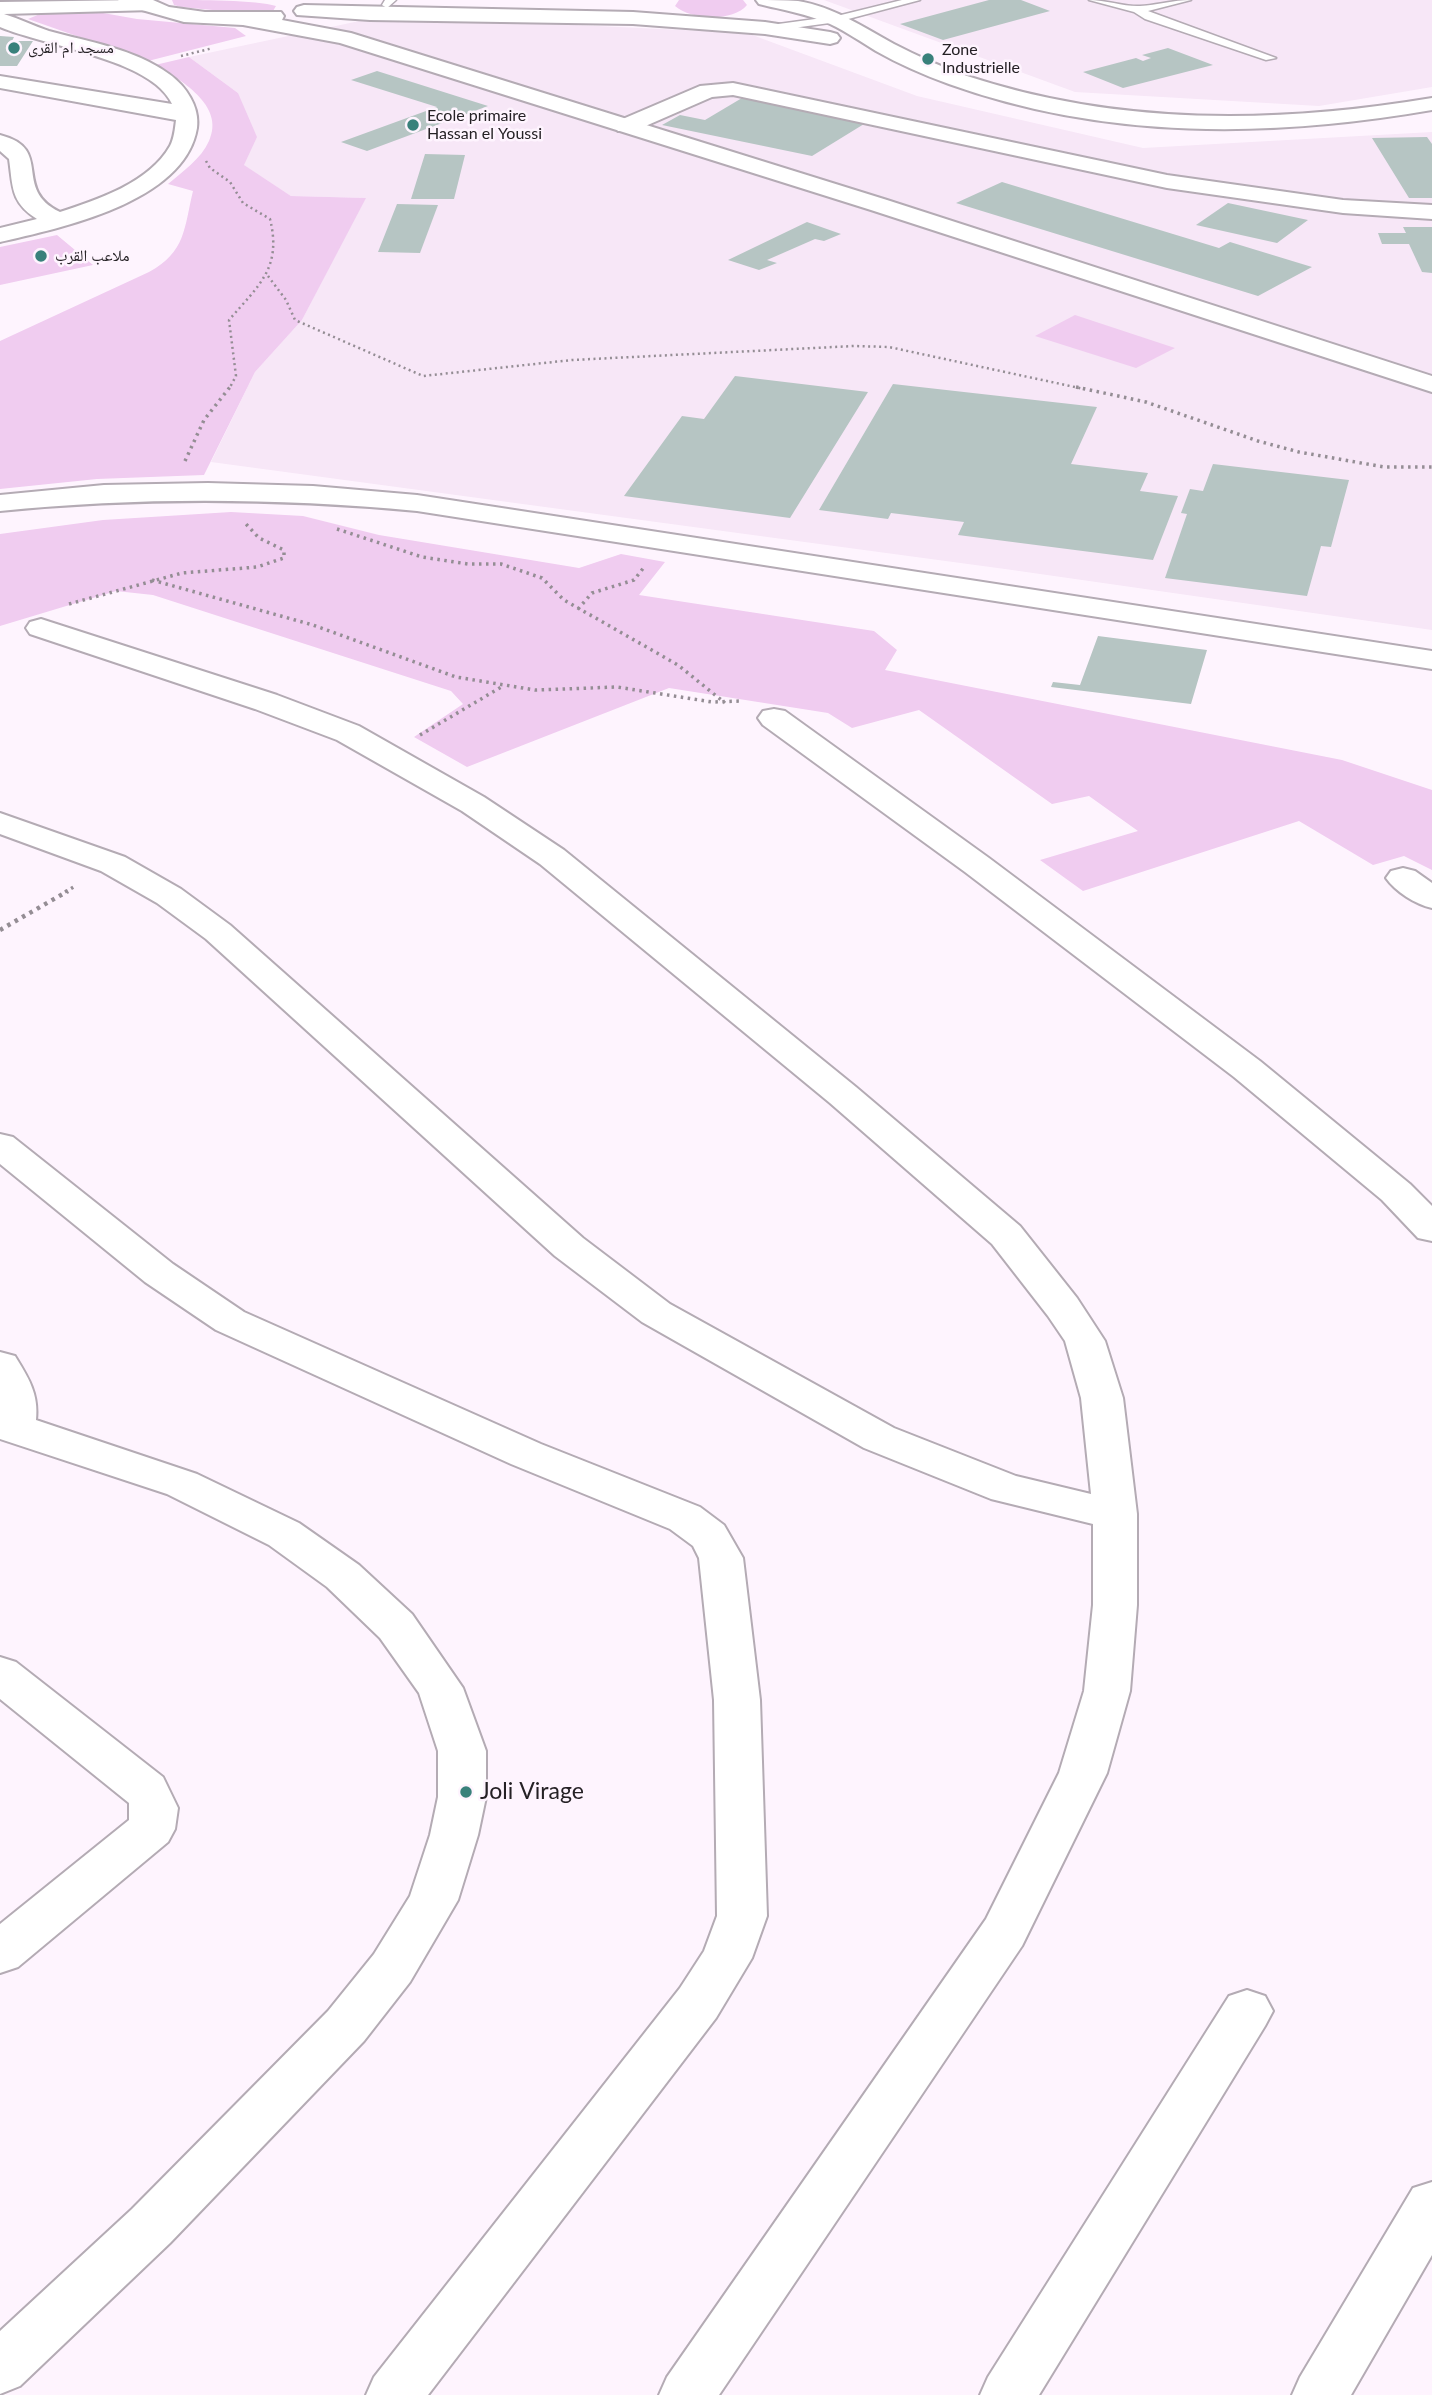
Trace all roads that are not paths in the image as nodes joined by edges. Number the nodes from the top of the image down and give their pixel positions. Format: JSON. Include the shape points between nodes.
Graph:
{"nodes":[{"id":1,"x":647,"y":0,"type":"edge"},
{"id":2,"x":657,"y":0,"type":"edge"},
{"id":3,"x":757,"y":0,"type":"edge"},
{"id":4,"x":766,"y":0,"type":"edge"},
{"id":5,"x":915,"y":0,"type":"edge"},
{"id":6,"x":1094,"y":0,"type":"edge"},
{"id":7,"x":1186,"y":0,"type":"edge"},
{"id":8,"x":140,"y":2,"type":"edge"},
{"id":9,"x":389,"y":3,"type":"edge"},
{"id":10,"x":284,"y":6,"type":"edge"},
{"id":11,"x":0,"y":8,"type":"edge"},
{"id":12,"x":1138,"y":10,"type":"junction"},
{"id":13,"x":355,"y":13,"type":"junction"},
{"id":14,"x":0,"y":19,"type":"edge"},
{"id":15,"x":248,"y":19,"type":"junction"},
{"id":16,"x":678,"y":19,"type":"junction"},
{"id":17,"x":837,"y":19,"type":"junction"},
{"id":18,"x":712,"y":22,"type":"junction"},
{"id":19,"x":771,"y":28,"type":"junction"},
{"id":20,"x":341,"y":35,"type":"junction"},
{"id":21,"x":890,"y":51,"type":"junction"},
{"id":22,"x":1270,"y":58,"type":"dead end"},
{"id":23,"x":0,"y":82,"type":"edge"},
{"id":24,"x":1432,"y":104,"type":"edge"},
{"id":25,"x":186,"y":113,"type":"junction"},
{"id":26,"x":626,"y":127,"type":"junction"},
{"id":27,"x":0,"y":142,"type":"edge"},
{"id":28,"x":1432,"y":212,"type":"edge"},
{"id":29,"x":59,"y":220,"type":"junction"},
{"id":30,"x":0,"y":235,"type":"edge"},
{"id":31,"x":1432,"y":384,"type":"edge"},
{"id":32,"x":0,"y":503,"type":"edge"},
{"id":33,"x":51,"y":617,"type":"road end"},
{"id":34,"x":1432,"y":660,"type":"edge"},
{"id":35,"x":774,"y":718,"type":"road end"},
{"id":36,"x":0,"y":823,"type":"edge"},
{"id":37,"x":1404,"y":878,"type":"dead end"},
{"id":38,"x":1432,"y":898,"type":"edge"},
{"id":39,"x":0,"y":1145,"type":"edge"},
{"id":40,"x":1432,"y":1230,"type":"edge"},
{"id":41,"x":0,"y":1366,"type":"edge"},
{"id":42,"x":7,"y":1426,"type":"edge"},
{"id":43,"x":1115,"y":1514,"type":"junction"},
{"id":44,"x":0,"y":1674,"type":"edge"},
{"id":45,"x":0,"y":1953,"type":"edge"},
{"id":46,"x":1247,"y":2011,"type":"dead end"},
{"id":47,"x":1432,"y":2204,"type":"edge"},
{"id":48,"x":0,"y":2368,"type":"edge"},
{"id":49,"x":394,"y":2395,"type":"edge"},
{"id":50,"x":687,"y":2395,"type":"edge"},
{"id":51,"x":1008,"y":2395,"type":"edge"},
{"id":52,"x":1320,"y":2395,"type":"edge"}],
"edges":[{"from":1,"to":9,"type":"street","via":[[559,8]]},
{"from":2,"to":16,"type":"street","via":[[654,7],[659,12]]},
{"from":3,"to":18,"type":"street","via":[[758,9],[752,13]]},
{"from":4,"to":17,"type":"street"},
{"from":5,"to":17,"type":"lane"},
{"from":6,"to":12,"type":"lane"},
{"from":7,"to":12,"type":"lane"},
{"from":8,"to":11,"type":"street"},
{"from":8,"to":15,"type":"street","via":[[162,12]]},
{"from":9,"to":10,"type":"street"},
{"from":10,"to":13,"type":"street"},
{"from":10,"to":15,"type":"street","via":[[267,18]]},
{"from":10,"to":20,"type":"street"},
{"from":12,"to":22,"type":"lane"},
{"from":13,"to":16,"type":"street"},
{"from":13,"to":20,"type":"street","via":[[341,22]]},
{"from":14,"to":25,"type":"street","via":[[139,65],[179,94]]},
{"from":15,"to":20,"type":"street"},
{"from":16,"to":18,"type":"street"},
{"from":17,"to":19,"type":"lane"},
{"from":17,"to":21,"type":"street"},
{"from":18,"to":19,"type":"street"},
{"from":19,"to":21,"type":"street"},
{"from":20,"to":26,"type":"street"},
{"from":21,"to":24,"type":"street","via":[[956,78],[1044,105],[1164,120],[1300,122],[1380,115]]},
{"from":23,"to":25,"type":"street"},
{"from":25,"to":29,"type":"street","via":[[182,147],[166,169],[104,203]]},
{"from":26,"to":28,"type":"street","via":[[708,91],[733,89],[1132,175],[1279,201]]},
{"from":26,"to":31,"type":"street"},
{"from":27,"to":29,"type":"street","via":[[20,155],[25,195]]},
{"from":29,"to":30,"type":"street"},
{"from":32,"to":34,"type":"street","via":[[96,494],[233,490],[440,506]]},
{"from":33,"to":43,"type":"street","via":[[348,733],[473,803],[552,857],[843,1095],[1006,1235],[1063,1307],[1085,1341],[1102,1398]]},
{"from":35,"to":40,"type":"street","via":[[978,865],[1247,1069],[1395,1192]]},
{"from":36,"to":43,"type":"street","via":[[113,864],[169,896],[218,932],[569,1247],[656,1313],[878,1438],[1006,1489]]},
{"from":37,"to":38,"type":"street"},
{"from":39,"to":49,"type":"street","via":[[159,1273],[230,1321],[526,1454],[685,1518],[709,1536],[721,1558],[737,1700],[742,1916],[727,1958],[690,2014]]},
{"from":41,"to":42,"type":"street","via":[[19,1405]]},
{"from":42,"to":48,"type":"street","via":[[182,1484],[284,1534],[343,1576],[396,1626],[440,1688],[462,1751],[454,1835],[433,1900],[392,1968],[346,2026],[151,2226]]},
{"from":43,"to":50,"type":"street","via":[[1115,1605],[1107,1691],[1083,1773],[1004,1932]]},
{"from":44,"to":45,"type":"street","via":[[146,1790],[155,1816],[151,1829]]},
{"from":46,"to":51,"type":"street"},
{"from":47,"to":52,"type":"street"}]}
